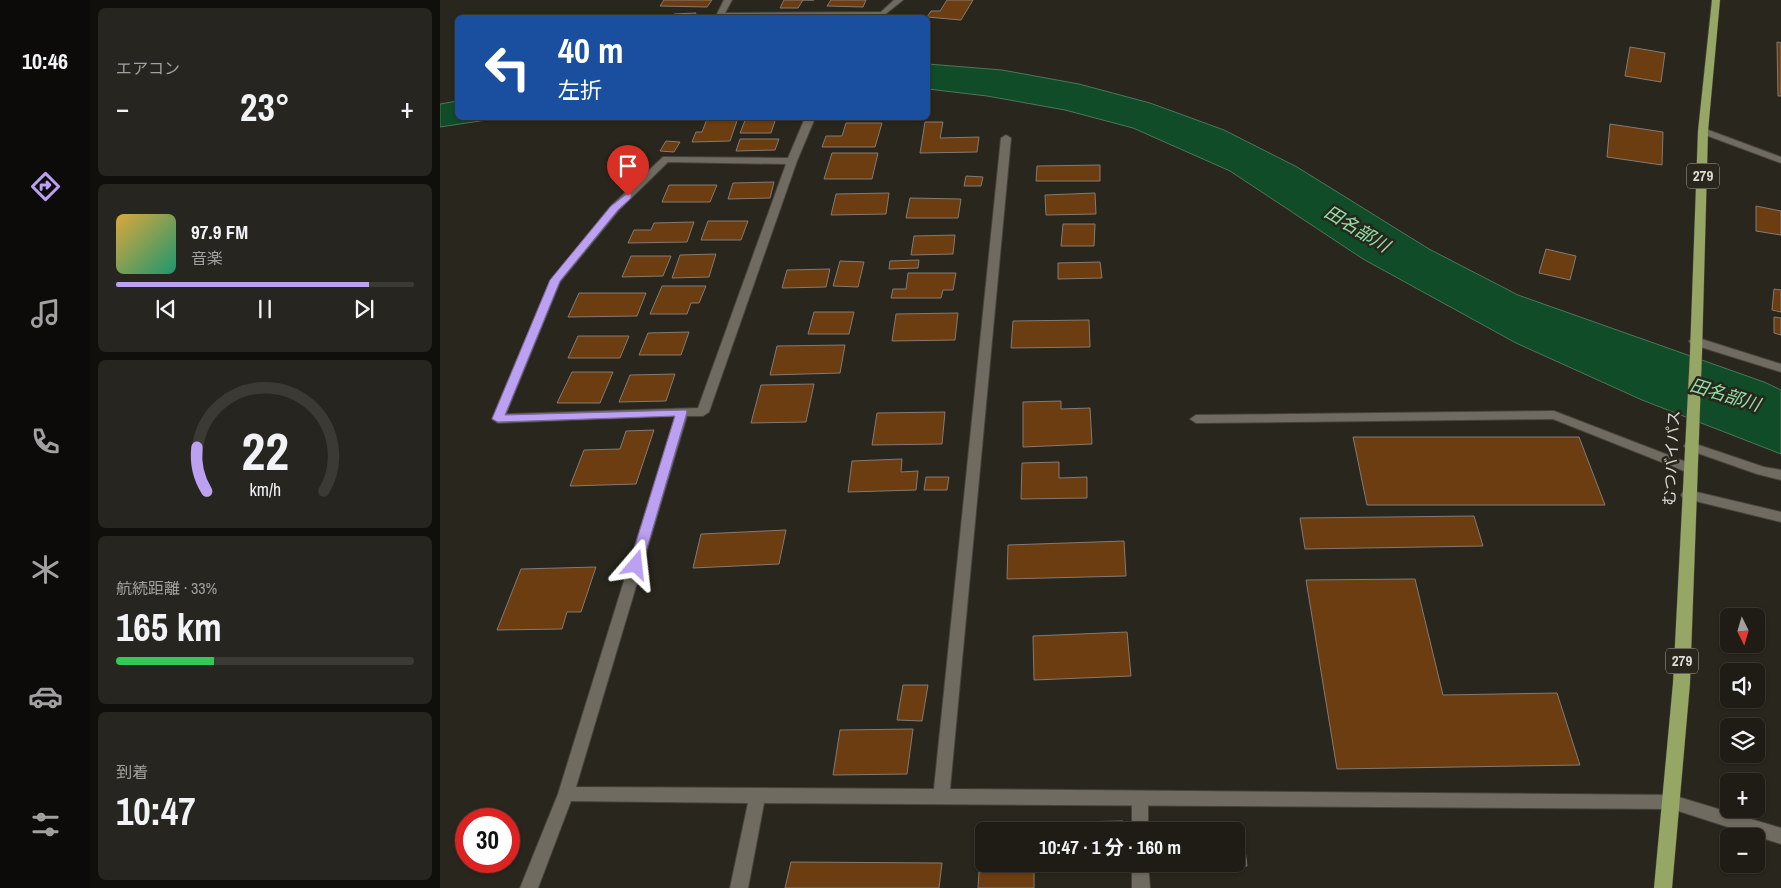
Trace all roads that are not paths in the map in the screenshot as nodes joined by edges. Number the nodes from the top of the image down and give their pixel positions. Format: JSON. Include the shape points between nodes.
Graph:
{"nodes":[{"id":1,"x":728,"y":0,"type":"edge"},
{"id":2,"x":899,"y":0,"type":"edge"},
{"id":3,"x":1716,"y":0,"type":"edge"},
{"id":4,"x":720,"y":15,"type":"edge"},
{"id":5,"x":801,"y":15,"type":"edge"},
{"id":6,"x":809,"y":120,"type":"edge"},
{"id":7,"x":1703,"y":131,"type":"junction"},
{"id":8,"x":1006,"y":138,"type":"dead end"},
{"id":9,"x":1781,"y":160,"type":"edge"},
{"id":10,"x":792,"y":161,"type":"junction"},
{"id":11,"x":1695,"y":347,"type":"junction"},
{"id":12,"x":1781,"y":368,"type":"edge"},
{"id":13,"x":682,"y":412,"type":"junction"},
{"id":14,"x":1196,"y":419,"type":"dead end"},
{"id":15,"x":1690,"y":440,"type":"junction"},
{"id":16,"x":1689,"y":468,"type":"junction"},
{"id":17,"x":1781,"y":475,"type":"edge"},
{"id":18,"x":1688,"y":495,"type":"junction"},
{"id":19,"x":1781,"y":517,"type":"edge"},
{"id":20,"x":566,"y":794,"type":"junction"},
{"id":21,"x":758,"y":795,"type":"junction"},
{"id":22,"x":941,"y":796,"type":"junction"},
{"id":23,"x":1140,"y":798,"type":"junction"},
{"id":24,"x":1672,"y":802,"type":"junction"},
{"id":25,"x":1140,"y":822,"type":"edge"},
{"id":26,"x":1781,"y":836,"type":"edge"},
{"id":27,"x":1140,"y":872,"type":"edge"},
{"id":28,"x":529,"y":888,"type":"edge"},
{"id":29,"x":739,"y":888,"type":"edge"},
{"id":30,"x":1141,"y":888,"type":"edge"},
{"id":31,"x":1663,"y":888,"type":"edge"}],
"edges":[{"from":1,"to":4,"type":"street"},
{"from":2,"to":5,"type":"street","via":[[882,14]]},
{"from":3,"to":7,"type":"highway","name":"むつバイパス","number":"279"},
{"from":6,"to":10,"type":"street"},
{"from":7,"to":9,"type":"street"},
{"from":7,"to":11,"type":"highway","name":"むつバイパス","number":"279"},
{"from":8,"to":22,"type":"street"},
{"from":10,"to":13,"type":"street","via":[[702,412]]},
{"from":10,"to":13,"type":"street","via":[[666,159],[615,208],[555,280],[498,419]]},
{"from":11,"to":12,"type":"street"},
{"from":11,"to":15,"type":"highway","name":"むつバイパス","number":"279"},
{"from":13,"to":20,"type":"street"},
{"from":14,"to":16,"type":"street","via":[[1554,415]]},
{"from":15,"to":16,"type":"highway","name":"むつバイパス","number":"279"},
{"from":15,"to":17,"type":"street","via":[[1762,471]]},
{"from":16,"to":18,"type":"highway","name":"むつバイパス","number":"279"},
{"from":18,"to":19,"type":"street"},
{"from":18,"to":24,"type":"highway","name":"むつバイパス","number":"279","via":[[1683,654]]},
{"from":20,"to":21,"type":"street"},
{"from":20,"to":28,"type":"street"},
{"from":21,"to":22,"type":"street"},
{"from":21,"to":29,"type":"street"},
{"from":22,"to":23,"type":"street"},
{"from":23,"to":24,"type":"street"},
{"from":23,"to":25,"type":"street"},
{"from":24,"to":26,"type":"street"},
{"from":24,"to":31,"type":"highway","name":"むつバイパス","number":"279"},
{"from":27,"to":30,"type":"street"}]}
